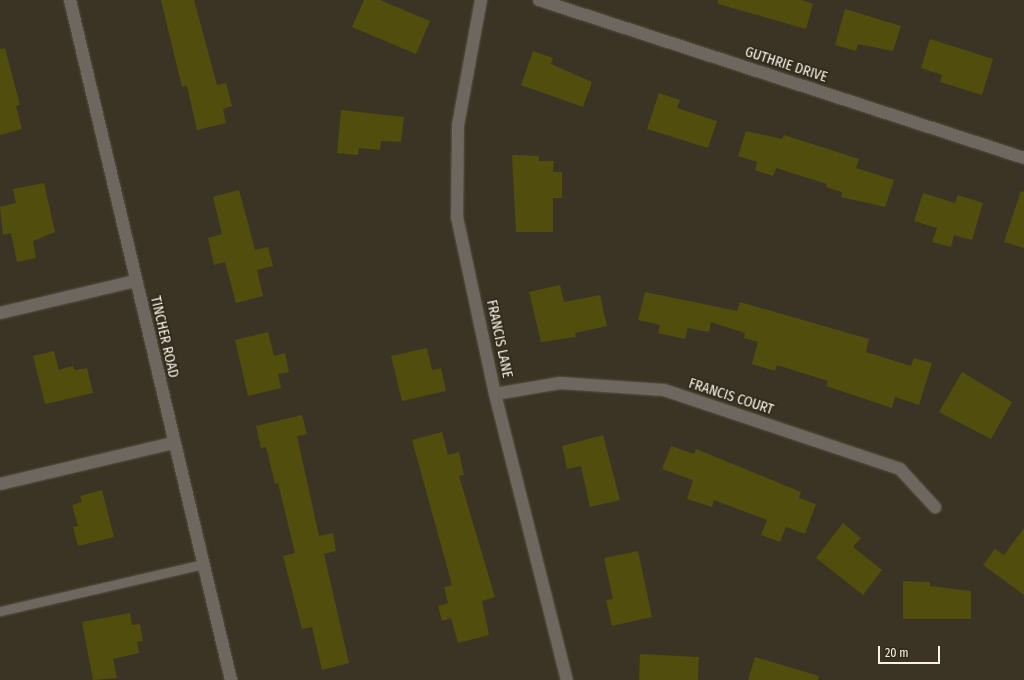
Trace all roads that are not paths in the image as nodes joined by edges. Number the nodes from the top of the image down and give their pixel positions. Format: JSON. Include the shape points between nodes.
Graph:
{"nodes":[{"id":1,"x":70,"y":0,"type":"edge"},
{"id":2,"x":481,"y":0,"type":"edge"},
{"id":3,"x":538,"y":0,"type":"edge"},
{"id":4,"x":1024,"y":158,"type":"edge"},
{"id":5,"x":135,"y":281,"type":"junction"},
{"id":6,"x":0,"y":313,"type":"edge"},
{"id":7,"x":496,"y":394,"type":"junction"},
{"id":8,"x":174,"y":442,"type":"junction"},
{"id":9,"x":0,"y":484,"type":"edge"},
{"id":10,"x":935,"y":507,"type":"dead end"},
{"id":11,"x":203,"y":564,"type":"junction"},
{"id":12,"x":0,"y":611,"type":"edge"},
{"id":13,"x":231,"y":680,"type":"edge"},
{"id":14,"x":566,"y":680,"type":"edge"}],
"edges":[{"from":1,"to":5,"type":"street","name":"TINCHER ROAD"},
{"from":2,"to":7,"type":"street","name":"FRANCIS LANE","via":[[458,125],[457,217]]},
{"from":3,"to":4,"type":"street","name":"GUTHRIE DRIVE"},
{"from":5,"to":6,"type":"street"},
{"from":5,"to":8,"type":"street","name":"TINCHER ROAD"},
{"from":7,"to":10,"type":"street","name":"FRANCIS COURT","via":[[560,383],[664,390],[900,469]]},
{"from":7,"to":14,"type":"street","name":"FRANCIS LANE"},
{"from":8,"to":9,"type":"street"},
{"from":8,"to":11,"type":"street","name":"TINCHER ROAD"},
{"from":11,"to":12,"type":"lane"},
{"from":11,"to":13,"type":"street","name":"TINCHER ROAD"}]}
